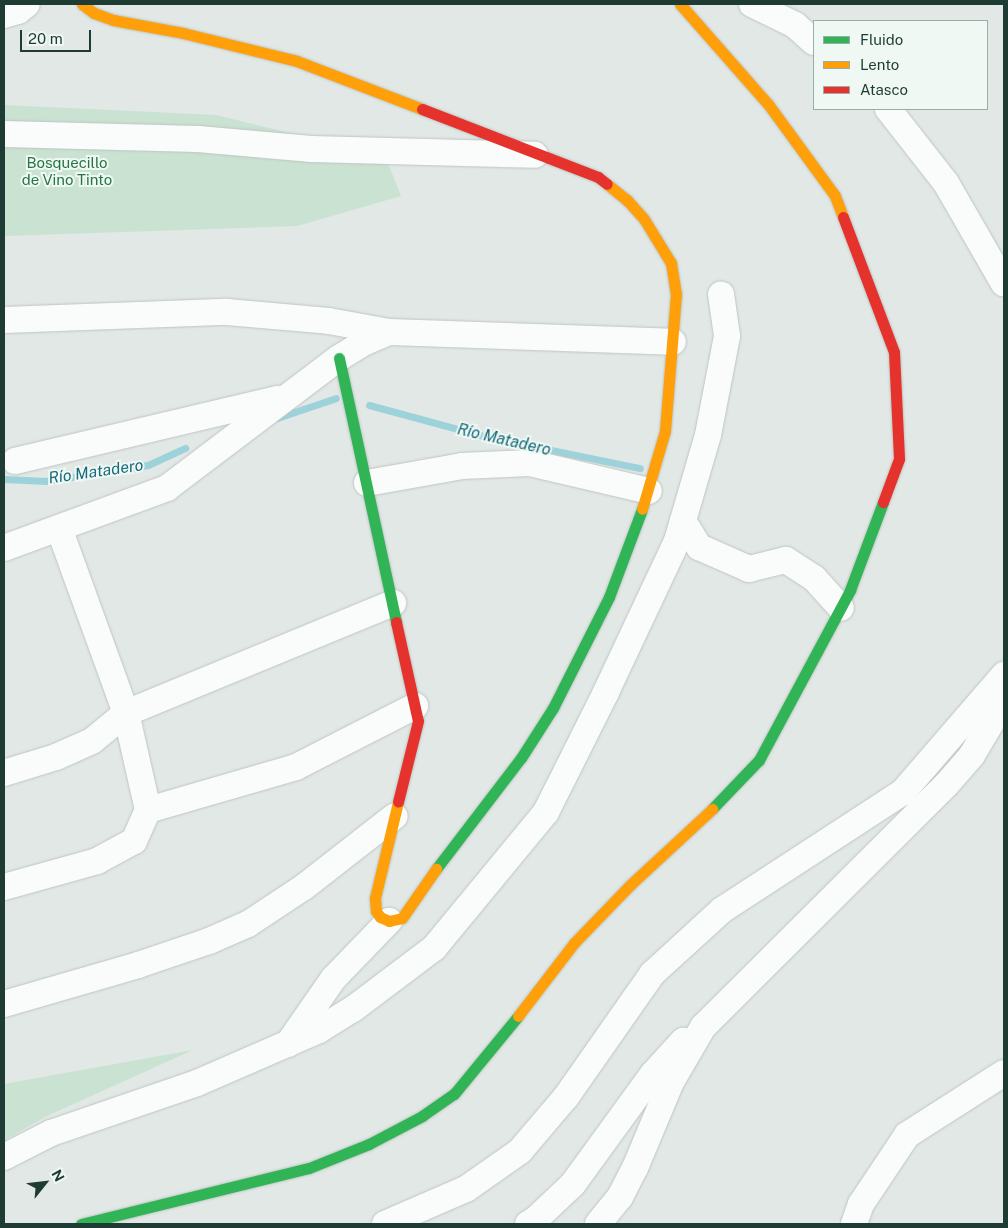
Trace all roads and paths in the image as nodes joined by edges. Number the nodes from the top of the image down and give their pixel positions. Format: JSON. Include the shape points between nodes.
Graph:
{"nodes":[{"id":1,"x":27,"y":4,"type":"edge"},
{"id":2,"x":82,"y":4,"type":"edge"},
{"id":3,"x":680,"y":4,"type":"edge"},
{"id":4,"x":752,"y":4,"type":"edge"},
{"id":5,"x":4,"y":15,"type":"edge"},
{"id":6,"x":813,"y":41,"type":"edge"},
{"id":7,"x":889,"y":110,"type":"edge"},
{"id":8,"x":4,"y":134,"type":"edge"},
{"id":9,"x":546,"y":156,"type":"junction"},
{"id":10,"x":1004,"y":284,"type":"edge"},
{"id":11,"x":721,"y":294,"type":"dead end"},
{"id":12,"x":4,"y":320,"type":"edge"},
{"id":13,"x":390,"y":332,"type":"junction"},
{"id":14,"x":673,"y":342,"type":"junction"},
{"id":15,"x":340,"y":358,"type":"junction"},
{"id":16,"x":288,"y":397,"type":"junction"},
{"id":17,"x":15,"y":461,"type":"dead end"},
{"id":18,"x":367,"y":483,"type":"junction"},
{"id":19,"x":649,"y":491,"type":"junction"},
{"id":20,"x":683,"y":521,"type":"junction"},
{"id":21,"x":59,"y":528,"type":"junction"},
{"id":22,"x":4,"y":548,"type":"edge"},
{"id":23,"x":393,"y":603,"type":"junction"},
{"id":24,"x":841,"y":608,"type":"junction"},
{"id":25,"x":1004,"y":675,"type":"edge"},
{"id":26,"x":1004,"y":701,"type":"edge"},
{"id":27,"x":415,"y":706,"type":"junction"},
{"id":28,"x":126,"y":713,"type":"junction"},
{"id":29,"x":4,"y":774,"type":"edge"},
{"id":30,"x":148,"y":810,"type":"junction"},
{"id":31,"x":395,"y":816,"type":"junction"},
{"id":32,"x":4,"y":887,"type":"edge"},
{"id":33,"x":389,"y":921,"type":"junction"},
{"id":34,"x":4,"y":1004,"type":"edge"},
{"id":35,"x":703,"y":1027,"type":"junction"},
{"id":36,"x":288,"y":1044,"type":"junction"},
{"id":37,"x":1004,"y":1073,"type":"edge"},
{"id":38,"x":4,"y":1157,"type":"edge"},
{"id":39,"x":81,"y":1224,"type":"edge"},
{"id":40,"x":385,"y":1224,"type":"edge"},
{"id":41,"x":528,"y":1224,"type":"edge"},
{"id":42,"x":598,"y":1224,"type":"edge"},
{"id":43,"x":854,"y":1224,"type":"edge"}],
"edges":[{"from":1,"to":5,"type":"street"},
{"from":2,"to":9,"type":"street","via":[[113,20],[183,33],[297,61]]},
{"from":3,"to":24,"type":"street","via":[[768,104],[835,196],[894,352],[899,459]]},
{"from":4,"to":6,"type":"street","via":[[794,25]]},
{"from":7,"to":10,"type":"street","via":[[946,183]]},
{"from":8,"to":9,"type":"street","via":[[198,138],[312,149]]},
{"from":9,"to":14,"type":"street","via":[[598,177],[627,200],[660,242],[671,263],[676,294]]},
{"from":11,"to":20,"type":"street","via":[[727,336],[708,435]]},
{"from":12,"to":13,"type":"street","via":[[227,312],[329,321]]},
{"from":13,"to":14,"type":"street"},
{"from":13,"to":15,"type":"street","via":[[363,343]]},
{"from":14,"to":19,"type":"street","via":[[665,431]]},
{"from":15,"to":16,"type":"street"},
{"from":15,"to":18,"type":"street"},
{"from":16,"to":17,"type":"street"},
{"from":16,"to":21,"type":"street","via":[[167,488]]},
{"from":18,"to":19,"type":"street","via":[[462,466],[530,463]]},
{"from":18,"to":23,"type":"street"},
{"from":19,"to":33,"type":"street","via":[[609,597],[553,708],[521,758],[435,870],[406,914]]},
{"from":20,"to":24,"type":"street","via":[[699,547],[749,569],[786,560],[814,578]]},
{"from":20,"to":36,"type":"street","via":[[677,541],[606,692],[546,812],[434,948],[353,1009]]},
{"from":21,"to":22,"type":"street"},
{"from":21,"to":28,"type":"street"},
{"from":23,"to":27,"type":"street"},
{"from":23,"to":28,"type":"street"},
{"from":24,"to":39,"type":"street","via":[[759,760],[574,943],[488,1056],[454,1094],[422,1116],[369,1144],[309,1168]]},
{"from":25,"to":40,"type":"street","via":[[903,792],[722,910],[652,974],[566,1097],[520,1151],[466,1188]]},
{"from":26,"to":35,"type":"street","via":[[972,755],[947,784]]},
{"from":27,"to":30,"type":"street","via":[[296,767]]},
{"from":27,"to":31,"type":"street","via":[[418,721]]},
{"from":28,"to":29,"type":"street","via":[[92,741]]},
{"from":28,"to":30,"type":"street"},
{"from":30,"to":32,"type":"street","via":[[134,841],[97,861]]},
{"from":31,"to":33,"type":"street","via":[[374,905],[380,917]]},
{"from":31,"to":34,"type":"street","via":[[304,887],[248,924],[147,962]]},
{"from":33,"to":36,"type":"street","via":[[333,979]]},
{"from":35,"to":41,"type":"street","via":[[679,1044],[653,1074],[573,1184]]},
{"from":35,"to":42,"type":"street","via":[[671,1082],[620,1197]]},
{"from":36,"to":38,"type":"street","via":[[197,1083],[51,1133]]},
{"from":37,"to":43,"type":"street","via":[[907,1135],[861,1204]]}]}
